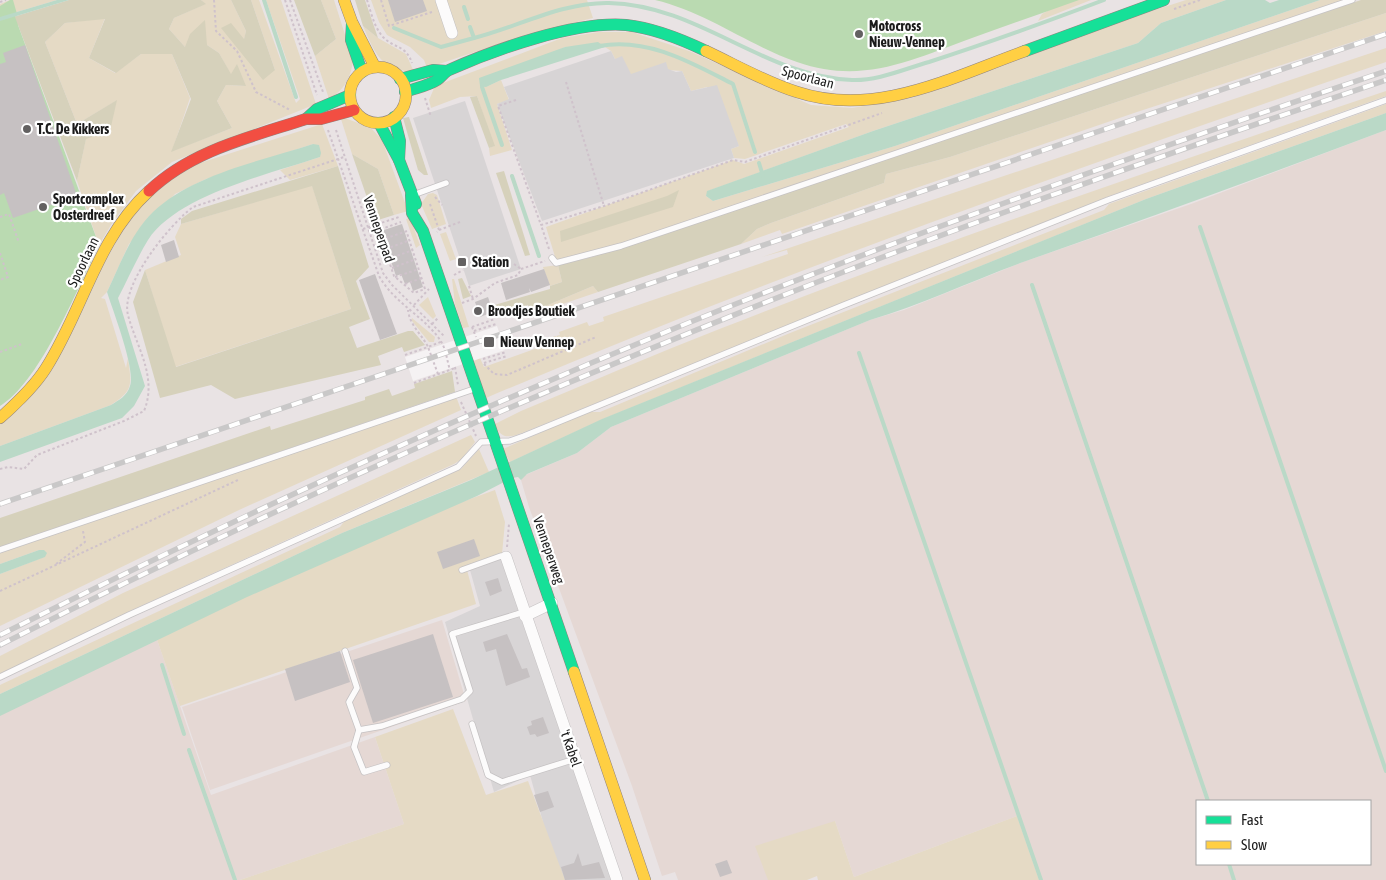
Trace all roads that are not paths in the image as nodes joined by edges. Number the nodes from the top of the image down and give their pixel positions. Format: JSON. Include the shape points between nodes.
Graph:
{"nodes":[{"id":1,"x":344,"y":0,"type":"edge"},
{"id":2,"x":1164,"y":0,"type":"edge"},
{"id":3,"x":1352,"y":0,"type":"edge"},
{"id":4,"x":442,"y":4,"type":"edge"},
{"id":5,"x":352,"y":22,"type":"junction"},
{"id":6,"x":452,"y":33,"type":"dead end"},
{"id":7,"x":375,"y":67,"type":"junction"},
{"id":8,"x":447,"y":71,"type":"junction"},
{"id":9,"x":362,"y":72,"type":"junction"},
{"id":10,"x":400,"y":79,"type":"junction"},
{"id":11,"x":405,"y":92,"type":"junction"},
{"id":12,"x":350,"y":94,"type":"junction"},
{"id":13,"x":1386,"y":100,"type":"edge"},
{"id":14,"x":354,"y":110,"type":"junction"},
{"id":15,"x":394,"y":117,"type":"junction"},
{"id":16,"x":306,"y":119,"type":"junction"},
{"id":17,"x":379,"y":123,"type":"junction"},
{"id":18,"x":399,"y":160,"type":"junction"},
{"id":19,"x":446,"y":183,"type":"dead end"},
{"id":20,"x":411,"y":195,"type":"junction"},
{"id":21,"x":423,"y":231,"type":"junction"},
{"id":22,"x":552,"y":258,"type":"road end"},
{"id":23,"x":477,"y":388,"type":"junction"},
{"id":24,"x":0,"y":418,"type":"edge"},
{"id":25,"x":497,"y":446,"type":"junction"},
{"id":26,"x":0,"y":550,"type":"edge"},
{"id":27,"x":506,"y":557,"type":"joint"},
{"id":28,"x":462,"y":570,"type":"dead end"},
{"id":29,"x":552,"y":604,"type":"junction"},
{"id":30,"x":524,"y":614,"type":"junction"},
{"id":31,"x":345,"y":651,"type":"dead end"},
{"id":32,"x":0,"y":678,"type":"edge"},
{"id":33,"x":472,"y":724,"type":"dead end"},
{"id":34,"x":359,"y":730,"type":"junction"},
{"id":35,"x":575,"y":759,"type":"junction"},
{"id":36,"x":387,"y":765,"type":"dead end"},
{"id":37,"x":617,"y":880,"type":"edge"},
{"id":38,"x":645,"y":880,"type":"edge"}],
"edges":[{"from":1,"to":5,"type":"main road"},
{"from":2,"to":8,"type":"main road","name":"Spoorlaan","via":[[918,90],[868,100],[828,100],[794,92],[688,42],[652,29],[622,25],[566,30]]},
{"from":3,"to":22,"type":"lane","via":[[621,246],[556,263]]},
{"from":4,"to":6,"type":"street"},
{"from":5,"to":7,"type":"main road"},
{"from":5,"to":9,"type":"main road","via":[[351,40]]},
{"from":7,"to":9,"type":"main road"},
{"from":7,"to":10,"type":"main road","via":[[389,70]]},
{"from":8,"to":10,"type":"main road","name":"Spoorlaan","via":[[433,70]]},
{"from":8,"to":11,"type":"main road","name":"Spoorlaan","via":[[436,80]]},
{"from":9,"to":12,"type":"main road","via":[[353,82]]},
{"from":10,"to":11,"type":"main road"},
{"from":11,"to":15,"type":"main road","via":[[401,110]]},
{"from":12,"to":14,"type":"main road"},
{"from":12,"to":16,"type":"main road","name":"Spoorlaan","via":[[323,103]]},
{"from":13,"to":25,"type":"lane","via":[[1108,200]]},
{"from":14,"to":16,"type":"main road","name":"Spoorlaan","via":[[329,120]]},
{"from":14,"to":17,"type":"main road","via":[[361,117]]},
{"from":15,"to":17,"type":"main road"},
{"from":15,"to":18,"type":"main road","name":"Venneperweg","via":[[400,141]]},
{"from":16,"to":24,"type":"main road","name":"Spoorlaan","via":[[200,156],[147,191],[128,212],[112,238],[38,381]]},
{"from":17,"to":18,"type":"main road","name":"Venneperweg"},
{"from":18,"to":20,"type":"main road","name":"Venneperweg"},
{"from":19,"to":20,"type":"lane"},
{"from":20,"to":21,"type":"main road","name":"Venneperweg","via":[[421,214]]},
{"from":20,"to":21,"type":"main road","name":"Venneperweg","via":[[412,213]]},
{"from":21,"to":23,"type":"main road","name":"Venneperweg"},
{"from":23,"to":25,"type":"main road","name":"Venneperweg"},
{"from":23,"to":26,"type":"lane"},
{"from":25,"to":29,"type":"main road","name":"Venneperweg"},
{"from":25,"to":32,"type":"lane","via":[[481,442],[458,467],[165,599]]},
{"from":27,"to":28,"type":"lane"},
{"from":27,"to":30,"type":"street","name":"'t Kabel"},
{"from":29,"to":30,"type":"street"},
{"from":29,"to":38,"type":"main road","name":"Venneperweg"},
{"from":30,"to":34,"type":"lane","via":[[452,634],[470,691],[462,699],[382,726]]},
{"from":30,"to":35,"type":"street","name":"'t Kabel"},
{"from":31,"to":34,"type":"lane","via":[[357,688],[349,702]]},
{"from":33,"to":35,"type":"lane","via":[[488,775],[502,782]]},
{"from":34,"to":36,"type":"lane","via":[[354,747],[364,772]]},
{"from":35,"to":37,"type":"street","name":"'t Kabel"}]}
